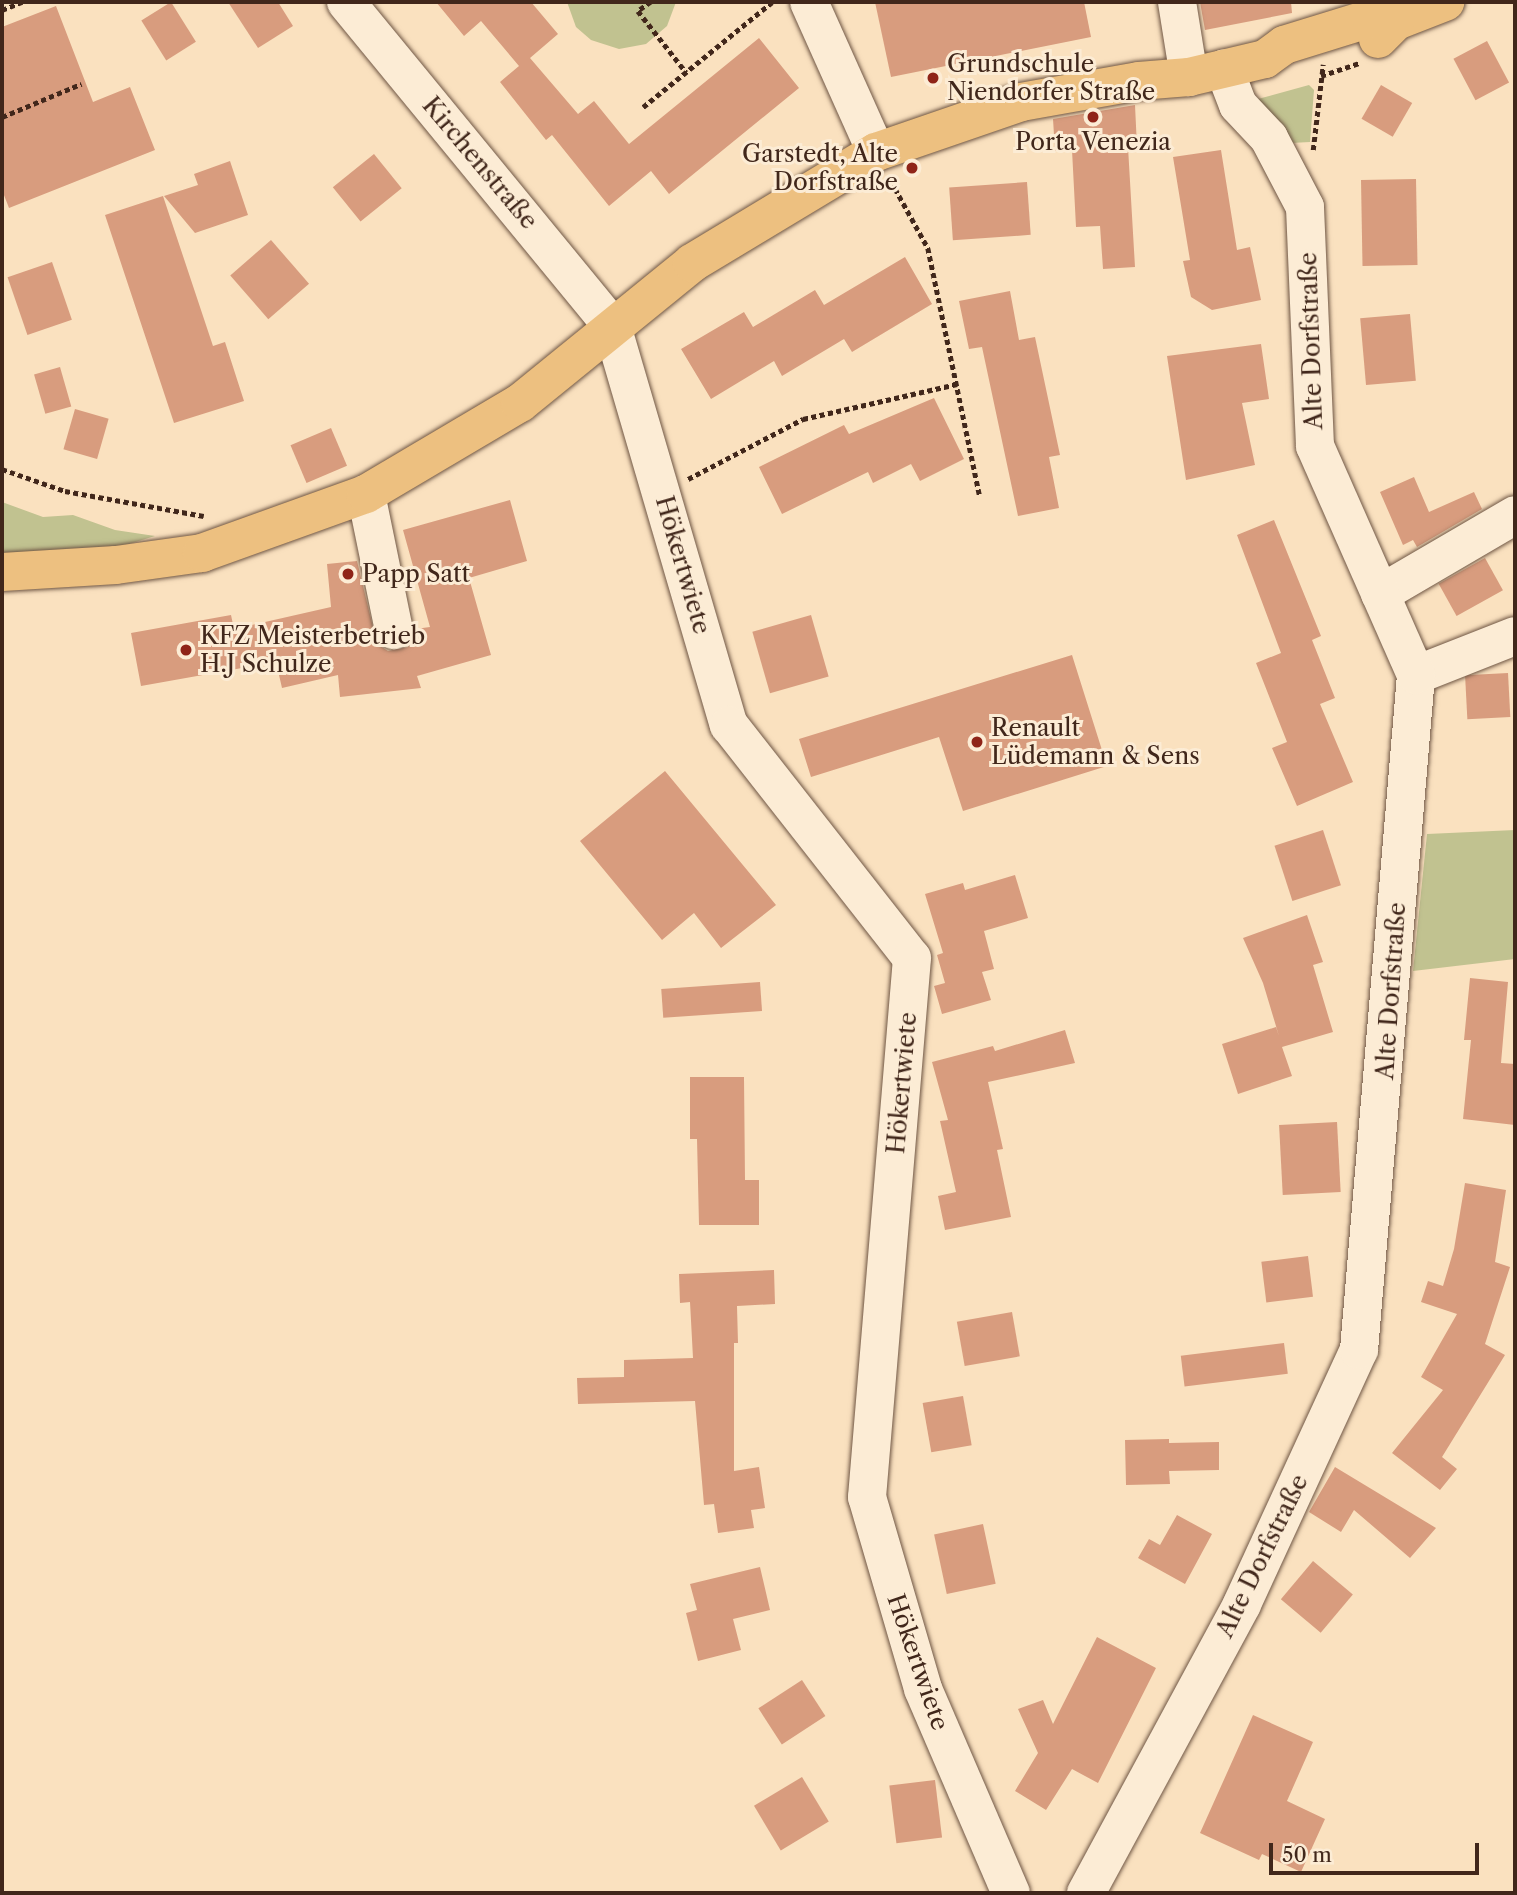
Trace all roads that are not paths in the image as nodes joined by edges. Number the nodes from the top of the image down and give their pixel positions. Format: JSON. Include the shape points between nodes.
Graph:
{"nodes":[{"id":1,"x":346,"y":2,"type":"edge"},
{"id":2,"x":809,"y":2,"type":"edge"},
{"id":3,"x":1177,"y":2,"type":"edge"},
{"id":4,"x":1445,"y":2,"type":"edge"},
{"id":5,"x":1396,"y":21,"type":"junction"},
{"id":6,"x":1265,"y":59,"type":"junction"},
{"id":7,"x":1206,"y":73,"type":"junction"},
{"id":8,"x":876,"y":152,"type":"junction"},
{"id":9,"x":612,"y":326,"type":"junction"},
{"id":10,"x":366,"y":494,"type":"junction"},
{"id":11,"x":1515,"y":515,"type":"edge"},
{"id":12,"x":2,"y":572,"type":"edge"},
{"id":13,"x":1380,"y":594,"type":"junction"},
{"id":14,"x":394,"y":630,"type":"dead end"},
{"id":15,"x":1515,"y":636,"type":"edge"},
{"id":16,"x":1416,"y":675,"type":"junction"},
{"id":17,"x":1011,"y":1893,"type":"edge"},
{"id":18,"x":1086,"y":1893,"type":"edge"}],
"edges":[{"from":1,"to":9,"type":"street","name":"Kirchenstraße"},
{"from":2,"to":8,"type":"street"},
{"from":3,"to":7,"type":"street","name":"Alte Dorfstraße"},
{"from":4,"to":5,"type":"main road"},
{"from":5,"to":6,"type":"main road","via":[[1371,18],[1284,45]]},
{"from":5,"to":6,"type":"main road","via":[[1376,40],[1326,55],[1292,64]]},
{"from":6,"to":7,"type":"main road"},
{"from":7,"to":8,"type":"main road","via":[[1021,102]]},
{"from":7,"to":13,"type":"street","name":"Alte Dorfstraße","via":[[1269,138],[1306,207],[1315,446]]},
{"from":8,"to":9,"type":"main road","via":[[692,263]]},
{"from":9,"to":10,"type":"main road","via":[[520,403]]},
{"from":9,"to":17,"type":"street","name":"Hökertwiete","via":[[729,725],[912,958],[867,1497],[923,1689]]},
{"from":10,"to":12,"type":"main road","via":[[202,553],[116,565]]},
{"from":10,"to":14,"type":"street"},
{"from":11,"to":13,"type":"street"},
{"from":13,"to":16,"type":"street","name":"Alte Dorfstraße"},
{"from":15,"to":16,"type":"street"},
{"from":16,"to":18,"type":"street","name":"Alte Dorfstraße","via":[[1359,1350],[1242,1604]]}]}
